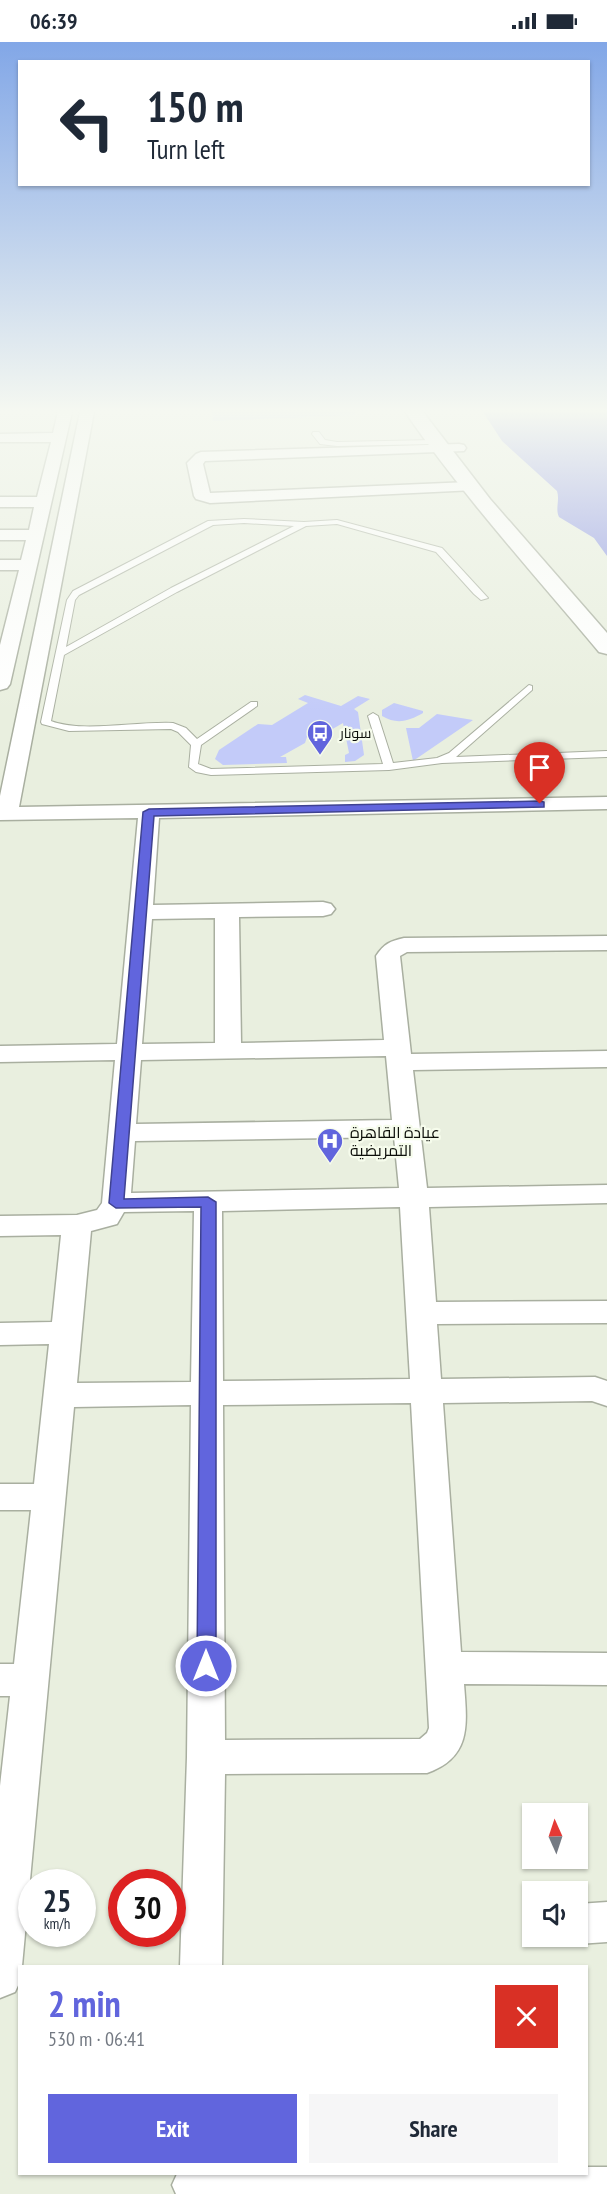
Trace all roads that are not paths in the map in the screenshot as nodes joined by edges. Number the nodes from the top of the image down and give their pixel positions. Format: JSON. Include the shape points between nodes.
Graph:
{"nodes":[{"id":1,"x":39,"y":512,"type":"edge"},
{"id":2,"x":67,"y":512,"type":"edge"},
{"id":3,"x":491,"y":512,"type":"edge"},
{"id":4,"x":515,"y":512,"type":"edge"},
{"id":5,"x":304,"y":524,"type":"junction"},
{"id":6,"x":0,"y":535,"type":"edge"},
{"id":7,"x":34,"y":535,"type":"junction"},
{"id":8,"x":0,"y":565,"type":"edge"},
{"id":9,"x":26,"y":570,"type":"junction"},
{"id":10,"x":54,"y":575,"type":"junction"},
{"id":11,"x":484,"y":598,"type":"dead end"},
{"id":12,"x":0,"y":599,"type":"edge"},
{"id":13,"x":20,"y":599,"type":"junction"},
{"id":14,"x":607,"y":619,"type":"edge"},
{"id":15,"x":6,"y":633,"type":"edge"},
{"id":16,"x":607,"y":647,"type":"edge"},
{"id":17,"x":60,"y":654,"type":"junction"},
{"id":18,"x":1,"y":676,"type":"edge"},
{"id":19,"x":529,"y":688,"type":"dead end"},
{"id":20,"x":254,"y":704,"type":"dead end"},
{"id":21,"x":373,"y":716,"type":"dead end"},
{"id":22,"x":196,"y":744,"type":"junction"},
{"id":23,"x":607,"y":754,"type":"edge"},
{"id":24,"x":439,"y":761,"type":"junction"},
{"id":25,"x":389,"y":767,"type":"junction"},
{"id":26,"x":607,"y":803,"type":"edge"},
{"id":27,"x":149,"y":812,"type":"junction"},
{"id":28,"x":3,"y":814,"type":"edge"},
{"id":29,"x":323,"y":909,"type":"dead end"},
{"id":30,"x":227,"y":911,"type":"junction"},
{"id":31,"x":140,"y":912,"type":"junction"},
{"id":32,"x":607,"y":943,"type":"edge"},
{"id":33,"x":228,"y":1050,"type":"junction"},
{"id":34,"x":129,"y":1052,"type":"junction"},
{"id":35,"x":0,"y":1054,"type":"edge"},
{"id":36,"x":399,"y":1055,"type":"junction"},
{"id":37,"x":607,"y":1059,"type":"edge"},
{"id":38,"x":406,"y":1128,"type":"junction"},
{"id":39,"x":122,"y":1133,"type":"junction"},
{"id":40,"x":607,"y":1194,"type":"edge"},
{"id":41,"x":414,"y":1199,"type":"junction"},
{"id":42,"x":208,"y":1202,"type":"junction"},
{"id":43,"x":116,"y":1203,"type":"junction"},
{"id":44,"x":77,"y":1225,"type":"junction"},
{"id":45,"x":0,"y":1227,"type":"edge"},
{"id":46,"x":607,"y":1312,"type":"edge"},
{"id":47,"x":421,"y":1313,"type":"junction"},
{"id":48,"x":66,"y":1333,"type":"junction"},
{"id":49,"x":0,"y":1334,"type":"edge"},
{"id":50,"x":426,"y":1390,"type":"junction"},
{"id":51,"x":208,"y":1394,"type":"junction"},
{"id":52,"x":607,"y":1394,"type":"edge"},
{"id":53,"x":60,"y":1395,"type":"junction"},
{"id":54,"x":0,"y":1497,"type":"edge"},
{"id":55,"x":49,"y":1497,"type":"junction"},
{"id":56,"x":444,"y":1668,"type":"junction"},
{"id":57,"x":607,"y":1669,"type":"edge"},
{"id":58,"x":15,"y":1680,"type":"edge"},
{"id":59,"x":206,"y":1756,"type":"junction"},
{"id":60,"x":3,"y":1919,"type":"edge"},
{"id":61,"x":607,"y":1922,"type":"edge"},
{"id":62,"x":588,"y":1923,"type":"edge"},
{"id":63,"x":201,"y":1965,"type":"edge"},
{"id":64,"x":0,"y":1977,"type":"edge"},
{"id":65,"x":195,"y":2184,"type":"edge"},
{"id":66,"x":607,"y":2190,"type":"edge"}],
"edges":[{"from":1,"to":7,"type":"street"},
{"from":2,"to":10,"type":"street"},
{"from":3,"to":16,"type":"street"},
{"from":4,"to":14,"type":"street"},
{"from":5,"to":11,"type":"lane","via":[[337,522],[439,550]]},
{"from":5,"to":17,"type":"lane"},
{"from":5,"to":17,"type":"lane","via":[[211,523],[76,593],[71,600]]},
{"from":6,"to":7,"type":"street"},
{"from":7,"to":9,"type":"street"},
{"from":8,"to":9,"type":"street"},
{"from":9,"to":10,"type":"street"},
{"from":9,"to":13,"type":"street"},
{"from":10,"to":28,"type":"street"},
{"from":12,"to":13,"type":"street"},
{"from":13,"to":15,"type":"street"},
{"from":15,"to":18,"type":"street"},
{"from":17,"to":22,"type":"lane","via":[[46,717],[50,725],[173,726]]},
{"from":19,"to":24,"type":"lane","via":[[453,755]]},
{"from":20,"to":22,"type":"lane"},
{"from":21,"to":25,"type":"lane"},
{"from":22,"to":25,"type":"lane","via":[[193,765],[211,772]]},
{"from":23,"to":24,"type":"lane"},
{"from":24,"to":25,"type":"lane"},
{"from":26,"to":27,"type":"street"},
{"from":27,"to":28,"type":"street"},
{"from":27,"to":31,"type":"street"},
{"from":29,"to":30,"type":"street"},
{"from":30,"to":31,"type":"street"},
{"from":30,"to":33,"type":"street"},
{"from":31,"to":34,"type":"street"},
{"from":32,"to":36,"type":"street","via":[[420,944],[393,949],[388,956]]},
{"from":33,"to":34,"type":"street"},
{"from":33,"to":36,"type":"street"},
{"from":34,"to":35,"type":"street"},
{"from":34,"to":39,"type":"street"},
{"from":36,"to":37,"type":"street"},
{"from":36,"to":38,"type":"street"},
{"from":38,"to":39,"type":"street"},
{"from":38,"to":41,"type":"street"},
{"from":39,"to":43,"type":"street"},
{"from":40,"to":41,"type":"street"},
{"from":41,"to":42,"type":"street"},
{"from":41,"to":47,"type":"street"},
{"from":42,"to":43,"type":"street"},
{"from":42,"to":51,"type":"street"},
{"from":43,"to":44,"type":"street","via":[[107,1217]]},
{"from":44,"to":45,"type":"street"},
{"from":44,"to":48,"type":"street"},
{"from":46,"to":47,"type":"street"},
{"from":47,"to":50,"type":"street"},
{"from":48,"to":49,"type":"street"},
{"from":48,"to":53,"type":"street"},
{"from":50,"to":51,"type":"street"},
{"from":50,"to":52,"type":"street","via":[[595,1389]]},
{"from":50,"to":56,"type":"street"},
{"from":51,"to":53,"type":"street"},
{"from":51,"to":59,"type":"street"},
{"from":53,"to":55,"type":"street"},
{"from":54,"to":55,"type":"street"},
{"from":55,"to":58,"type":"street"},
{"from":56,"to":57,"type":"street"},
{"from":56,"to":59,"type":"street","via":[[448,1728],[442,1744],[427,1756]]},
{"from":58,"to":60,"type":"street"},
{"from":59,"to":63,"type":"street"},
{"from":60,"to":64,"type":"street"},
{"from":61,"to":62,"type":"street"},
{"from":65,"to":66,"type":"street"}]}
